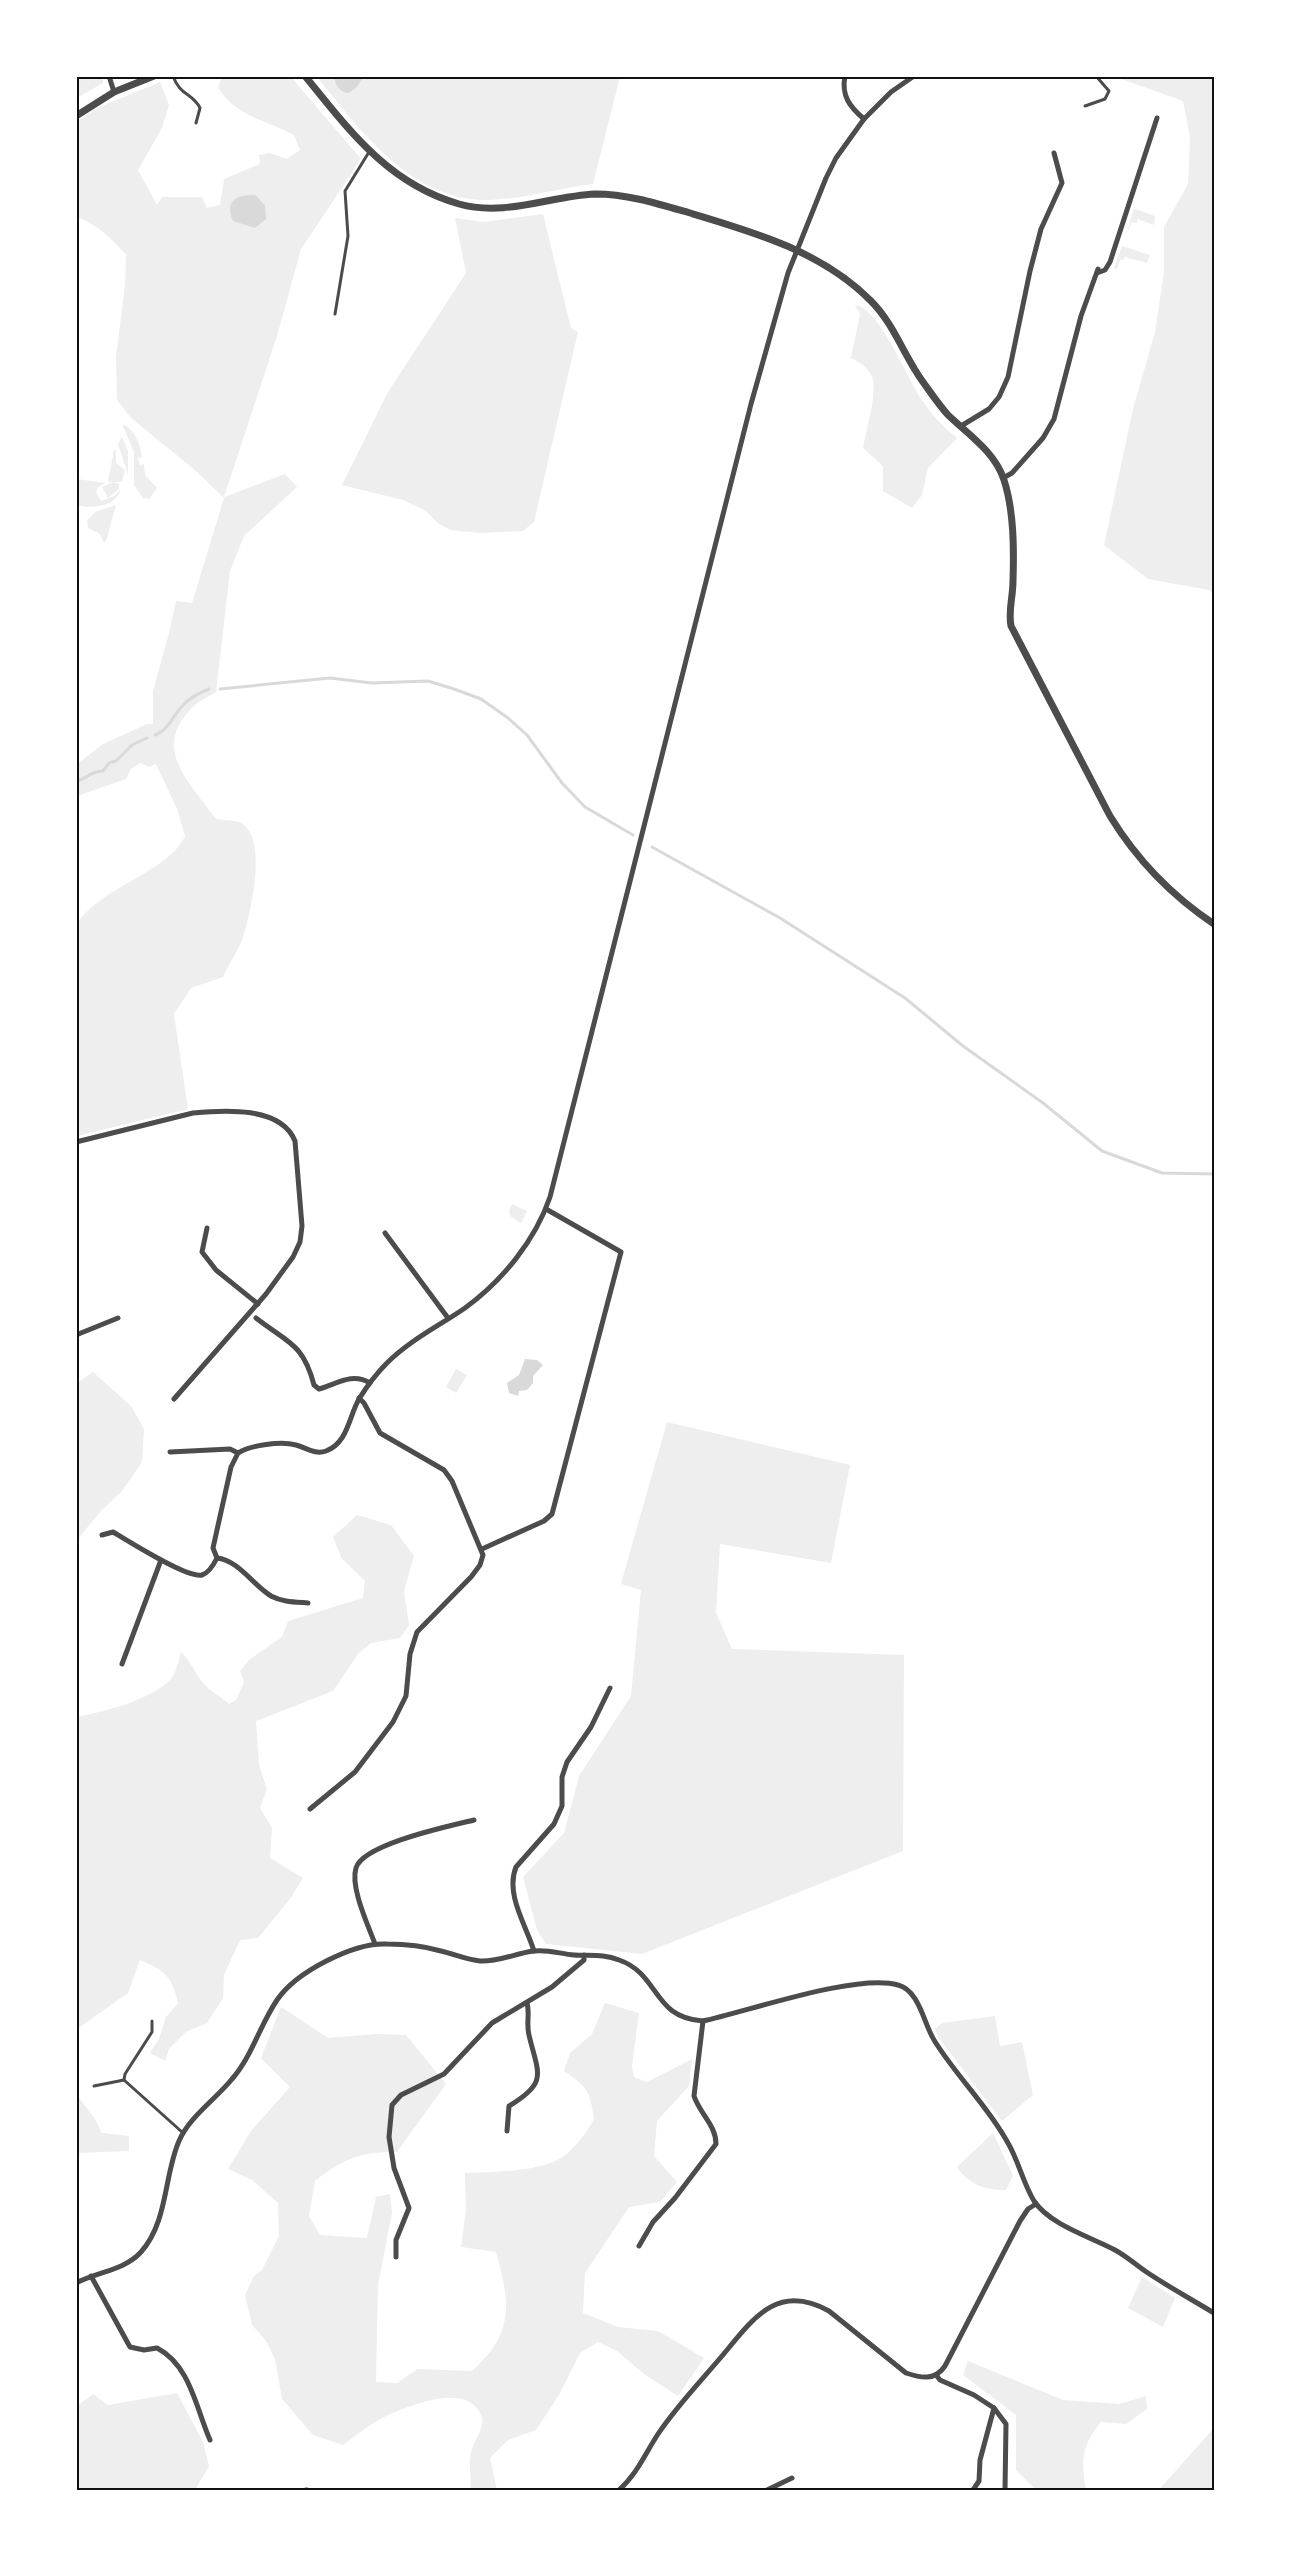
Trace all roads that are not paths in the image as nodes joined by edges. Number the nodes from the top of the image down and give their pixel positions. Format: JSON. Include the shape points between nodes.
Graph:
{"nodes":[{"id":1,"x":109,"y":76,"type":"edge"},
{"id":2,"x":154,"y":76,"type":"edge"},
{"id":3,"x":173,"y":76,"type":"edge"},
{"id":4,"x":305,"y":76,"type":"edge"},
{"id":5,"x":845,"y":76,"type":"edge"},
{"id":6,"x":914,"y":76,"type":"edge"},
{"id":7,"x":1096,"y":76,"type":"edge"},
{"id":8,"x":114,"y":92,"type":"junction"},
{"id":9,"x":1085,"y":106,"type":"dead end"},
{"id":10,"x":76,"y":116,"type":"edge"},
{"id":11,"x":1156,"y":118,"type":"dead end"},
{"id":12,"x":864,"y":120,"type":"junction"},
{"id":13,"x":196,"y":123,"type":"dead end"},
{"id":14,"x":369,"y":153,"type":"junction"},
{"id":15,"x":1054,"y":153,"type":"dead end"},
{"id":16,"x":796,"y":249,"type":"junction"},
{"id":17,"x":334,"y":314,"type":"dead end"},
{"id":18,"x":962,"y":426,"type":"junction"},
{"id":19,"x":1003,"y":478,"type":"junction"},
{"id":20,"x":1215,"y":924,"type":"edge"},
{"id":21,"x":76,"y":1142,"type":"edge"},
{"id":22,"x":546,"y":1209,"type":"junction"},
{"id":23,"x":207,"y":1228,"type":"dead end"},
{"id":24,"x":386,"y":1233,"type":"dead end"},
{"id":25,"x":258,"y":1304,"type":"junction"},
{"id":26,"x":117,"y":1318,"type":"dead end"},
{"id":27,"x":256,"y":1318,"type":"dead end"},
{"id":28,"x":448,"y":1318,"type":"junction"},
{"id":29,"x":76,"y":1335,"type":"edge"},
{"id":30,"x":370,"y":1383,"type":"junction"},
{"id":31,"x":359,"y":1398,"type":"junction"},
{"id":32,"x":174,"y":1400,"type":"dead end"},
{"id":33,"x":170,"y":1452,"type":"dead end"},
{"id":34,"x":238,"y":1453,"type":"junction"},
{"id":35,"x":102,"y":1535,"type":"dead end"},
{"id":36,"x":482,"y":1549,"type":"junction"},
{"id":37,"x":217,"y":1558,"type":"junction"},
{"id":38,"x":161,"y":1560,"type":"junction"},
{"id":39,"x":308,"y":1603,"type":"dead end"},
{"id":40,"x":122,"y":1664,"type":"dead end"},
{"id":41,"x":610,"y":1688,"type":"dead end"},
{"id":42,"x":310,"y":1809,"type":"dead end"},
{"id":43,"x":474,"y":1820,"type":"dead end"},
{"id":44,"x":375,"y":1944,"type":"junction"},
{"id":45,"x":534,"y":1951,"type":"junction"},
{"id":46,"x":584,"y":1955,"type":"junction"},
{"id":47,"x":527,"y":2003,"type":"junction"},
{"id":48,"x":152,"y":2021,"type":"dead end"},
{"id":49,"x":703,"y":2021,"type":"junction"},
{"id":50,"x":124,"y":2080,"type":"junction"},
{"id":51,"x":94,"y":2086,"type":"dead end"},
{"id":52,"x":507,"y":2131,"type":"dead end"},
{"id":53,"x":183,"y":2134,"type":"junction"},
{"id":54,"x":1036,"y":2204,"type":"junction"},
{"id":55,"x":639,"y":2246,"type":"dead end"},
{"id":56,"x":396,"y":2257,"type":"dead end"},
{"id":57,"x":91,"y":2276,"type":"junction"},
{"id":58,"x":76,"y":2283,"type":"edge"},
{"id":59,"x":1215,"y":2313,"type":"edge"},
{"id":60,"x":936,"y":2375,"type":"junction"},
{"id":61,"x":994,"y":2408,"type":"junction"},
{"id":62,"x":210,"y":2440,"type":"dead end"},
{"id":63,"x":792,"y":2478,"type":"dead end"},
{"id":64,"x":619,"y":2490,"type":"edge"},
{"id":65,"x":767,"y":2490,"type":"edge"},
{"id":66,"x":973,"y":2490,"type":"edge"},
{"id":67,"x":1005,"y":2490,"type":"edge"}],
"edges":[{"from":1,"to":8,"type":"street"},
{"from":2,"to":8,"type":"street"},
{"from":3,"to":13,"type":"lane","via":[[179,90],[200,108]]},
{"from":4,"to":14,"type":"street"},
{"from":5,"to":12,"type":"street","via":[[847,102]]},
{"from":6,"to":12,"type":"street","via":[[891,92]]},
{"from":7,"to":9,"type":"lane","via":[[1109,92],[1106,99]]},
{"from":8,"to":10,"type":"street"},
{"from":11,"to":19,"type":"street","via":[[1110,262],[1105,270],[1097,271],[1081,316],[1054,419],[1037,445]]},
{"from":12,"to":16,"type":"street","via":[[836,158]]},
{"from":14,"to":16,"type":"street","via":[[433,194],[473,207],[504,208],[579,195],[627,197],[734,226]]},
{"from":14,"to":17,"type":"lane","via":[[345,191],[348,236]]},
{"from":15,"to":18,"type":"street","via":[[1062,183],[1041,229],[1008,377],[989,409]]},
{"from":16,"to":18,"type":"street","via":[[870,300],[882,313],[919,376]]},
{"from":16,"to":22,"type":"street","via":[[751,404]]},
{"from":18,"to":19,"type":"street","via":[[986,451]]},
{"from":19,"to":20,"type":"street","via":[[1011,526],[1013,580],[1009,610],[1014,633],[1127,844],[1165,884]]},
{"from":21,"to":25,"type":"street","via":[[193,1113],[253,1114],[284,1124],[295,1141],[303,1226],[293,1257]]},
{"from":22,"to":28,"type":"street","via":[[529,1240],[502,1274],[485,1292]]},
{"from":22,"to":36,"type":"street","via":[[621,1252],[552,1514]]},
{"from":23,"to":25,"type":"street","via":[[202,1252]]},
{"from":24,"to":28,"type":"street"},
{"from":25,"to":32,"type":"street"},
{"from":26,"to":29,"type":"street"},
{"from":27,"to":30,"type":"street","via":[[303,1355],[319,1389],[348,1378]]},
{"from":28,"to":30,"type":"street","via":[[408,1345]]},
{"from":30,"to":31,"type":"street"},
{"from":31,"to":34,"type":"street","via":[[345,1434],[326,1451],[282,1444]]},
{"from":31,"to":36,"type":"street","via":[[380,1433],[444,1470]]},
{"from":33,"to":34,"type":"street","via":[[230,1449]]},
{"from":34,"to":37,"type":"street","via":[[231,1467],[213,1548]]},
{"from":35,"to":38,"type":"street","via":[[113,1532]]},
{"from":36,"to":42,"type":"street","via":[[480,1565],[471,1577],[417,1632],[410,1654],[406,1696],[393,1722],[355,1772]]},
{"from":37,"to":38,"type":"street","via":[[207,1573],[199,1576]]},
{"from":37,"to":39,"type":"street","via":[[228,1560],[271,1596]]},
{"from":38,"to":40,"type":"street"},
{"from":41,"to":45,"type":"street","via":[[591,1727],[567,1762],[562,1776],[562,1806],[554,1824],[512,1875],[515,1898]]},
{"from":43,"to":44,"type":"street","via":[[385,1846],[360,1860],[356,1884]]},
{"from":44,"to":45,"type":"street","via":[[426,1948],[483,1961]]},
{"from":44,"to":53,"type":"street","via":[[331,1959],[279,1998],[243,2064]]},
{"from":45,"to":46,"type":"street"},
{"from":46,"to":47,"type":"street","via":[[578,1967]]},
{"from":46,"to":49,"type":"street","via":[[604,1955],[630,1964],[642,1973],[667,2008]]},
{"from":47,"to":52,"type":"street","via":[[528,2033],[538,2079],[527,2095],[509,2106]]},
{"from":47,"to":56,"type":"street","via":[[492,2023],[444,2074],[400,2095],[392,2105],[389,2137],[394,2168],[409,2208],[396,2240]]},
{"from":48,"to":50,"type":"lane","via":[[152,2032]]},
{"from":49,"to":54,"type":"street","via":[[858,1985],[892,1983],[906,1988],[934,2041],[1010,2145]]},
{"from":49,"to":55,"type":"street","via":[[694,2096],[714,2130],[716,2144],[653,2222]]},
{"from":50,"to":51,"type":"lane"},
{"from":50,"to":53,"type":"lane"},
{"from":53,"to":57,"type":"street","via":[[148,2242],[126,2264]]},
{"from":54,"to":59,"type":"street","via":[[1064,2225],[1116,2251]]},
{"from":54,"to":60,"type":"street","via":[[1028,2208],[1020,2221],[945,2366]]},
{"from":57,"to":58,"type":"street"},
{"from":57,"to":62,"type":"street","via":[[130,2347],[157,2348],[176,2362]]},
{"from":60,"to":61,"type":"street"},
{"from":60,"to":64,"type":"street","via":[[920,2378],[906,2373],[816,2304],[790,2300],[777,2304],[747,2325],[707,2371],[657,2436],[630,2481]]},
{"from":61,"to":66,"type":"street","via":[[980,2460],[979,2481]]},
{"from":61,"to":67,"type":"street","via":[[1006,2424]]},
{"from":63,"to":65,"type":"street"}]}
